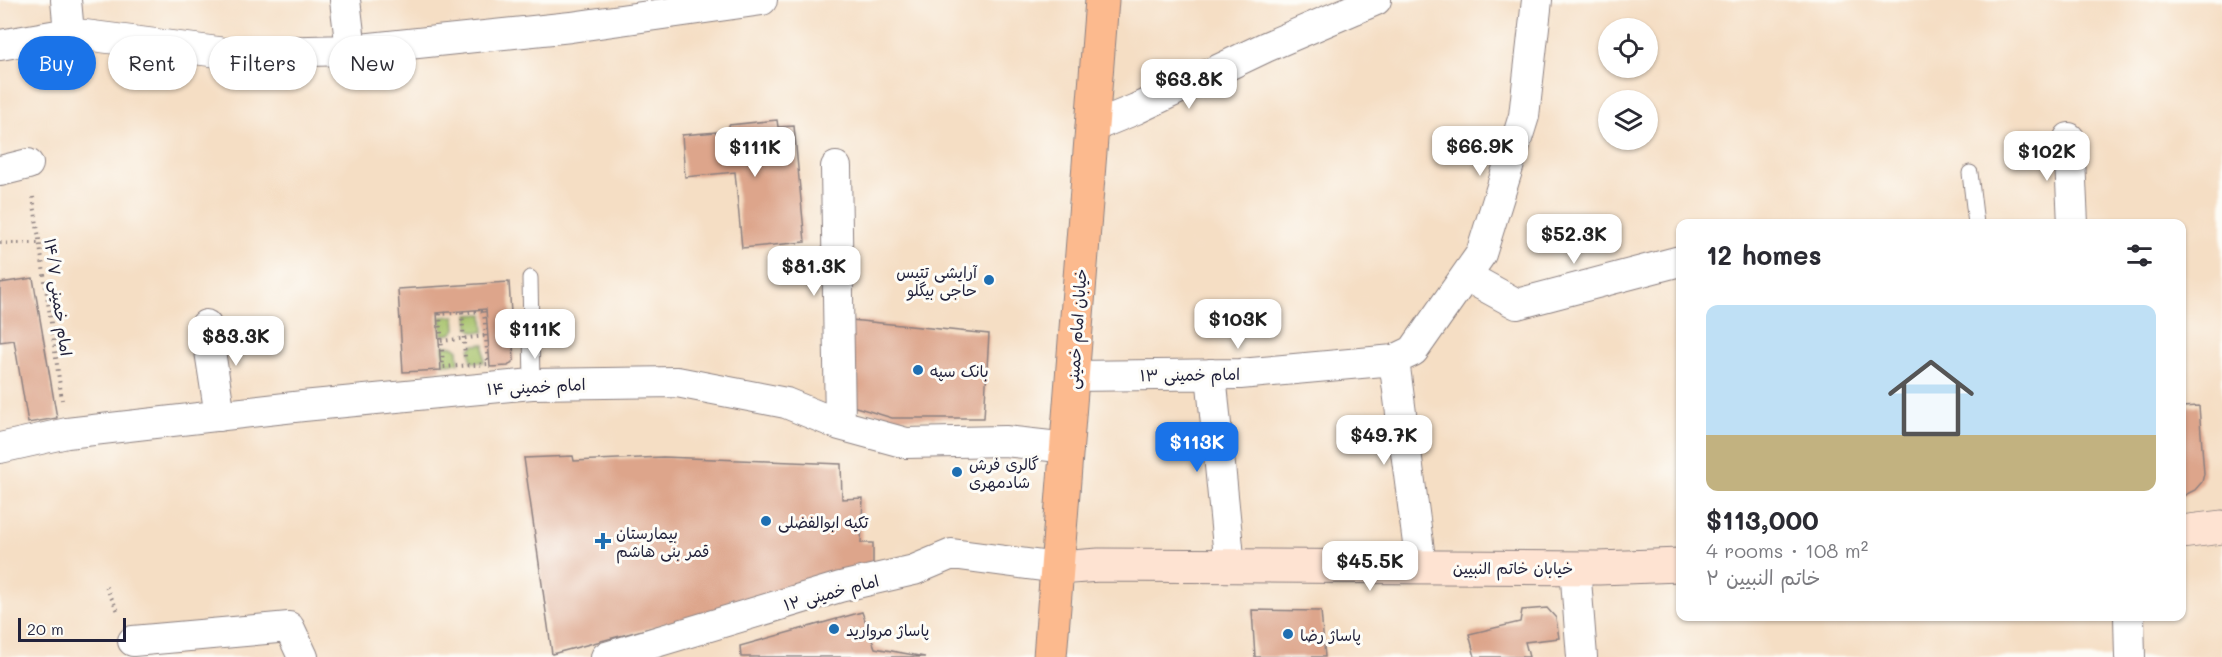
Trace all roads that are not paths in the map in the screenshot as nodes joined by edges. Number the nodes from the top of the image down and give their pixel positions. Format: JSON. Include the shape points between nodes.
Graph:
{"nodes":[{"id":1,"x":66,"y":0,"type":"edge"},
{"id":2,"x":345,"y":0,"type":"edge"},
{"id":3,"x":762,"y":0,"type":"edge"},
{"id":4,"x":1102,"y":0,"type":"edge"},
{"id":5,"x":1376,"y":0,"type":"edge"},
{"id":6,"x":1537,"y":0,"type":"edge"},
{"id":7,"x":69,"y":33,"type":"junction"},
{"id":8,"x":349,"y":36,"type":"edge"},
{"id":9,"x":416,"y":43,"type":"edge"},
{"id":10,"x":0,"y":45,"type":"edge"},
{"id":11,"x":329,"y":51,"type":"edge"},
{"id":12,"x":1092,"y":127,"type":"junction"},
{"id":13,"x":2069,"y":138,"type":"dead end"},
{"id":14,"x":837,"y":167,"type":"dead end"},
{"id":15,"x":1970,"y":173,"type":"dead end"},
{"id":16,"x":1975,"y":219,"type":"edge"},
{"id":17,"x":2065,"y":219,"type":"edge"},
{"id":18,"x":1676,"y":262,"type":"edge"},
{"id":19,"x":1466,"y":276,"type":"junction"},
{"id":20,"x":530,"y":278,"type":"dead end"},
{"id":21,"x":206,"y":325,"type":"dead end"},
{"id":22,"x":1403,"y":355,"type":"junction"},
{"id":23,"x":1211,"y":374,"type":"junction"},
{"id":24,"x":1072,"y":376,"type":"junction"},
{"id":25,"x":532,"y":384,"type":"junction"},
{"id":26,"x":220,"y":417,"type":"junction"},
{"id":27,"x":840,"y":425,"type":"junction"},
{"id":28,"x":0,"y":448,"type":"edge"},
{"id":29,"x":1068,"y":448,"type":"junction"},
{"id":30,"x":2222,"y":527,"type":"edge"},
{"id":31,"x":2186,"y":531,"type":"edge"},
{"id":32,"x":1676,"y":565,"type":"edge"},
{"id":33,"x":1421,"y":566,"type":"junction"},
{"id":34,"x":1230,"y":567,"type":"junction"},
{"id":35,"x":1575,"y":567,"type":"junction"},
{"id":36,"x":1058,"y":568,"type":"junction"},
{"id":37,"x":2129,"y":621,"type":"edge"},
{"id":38,"x":133,"y":641,"type":"dead end"},
{"id":39,"x":303,"y":657,"type":"edge"},
{"id":40,"x":606,"y":657,"type":"edge"},
{"id":41,"x":1050,"y":657,"type":"edge"},
{"id":42,"x":1582,"y":657,"type":"edge"},
{"id":43,"x":2130,"y":657,"type":"edge"}],
"edges":[{"from":1,"to":7,"type":"street"},
{"from":2,"to":8,"type":"street"},
{"from":3,"to":9,"type":"street","via":[[571,27]]},
{"from":4,"to":12,"type":"main road","name":"خیابان امام خمینی"},
{"from":5,"to":12,"type":"street"},
{"from":6,"to":19,"type":"street","via":[[1524,116],[1482,254]]},
{"from":7,"to":10,"type":"street"},
{"from":7,"to":11,"type":"street","via":[[226,53]]},
{"from":12,"to":24,"type":"main road","name":"خیابان امام خمینی"},
{"from":13,"to":17,"type":"street"},
{"from":14,"to":27,"type":"street"},
{"from":15,"to":16,"type":"lane"},
{"from":18,"to":19,"type":"street","via":[[1518,304]]},
{"from":19,"to":22,"type":"street"},
{"from":20,"to":25,"type":"lane"},
{"from":21,"to":26,"type":"street"},
{"from":22,"to":23,"type":"street","name":"امام خمینی ۱۳"},
{"from":22,"to":33,"type":"street"},
{"from":23,"to":24,"type":"street","name":"امام خمینی ۱۳"},
{"from":23,"to":34,"type":"street"},
{"from":24,"to":29,"type":"main road","name":"خیابان امام خمینی"},
{"from":25,"to":26,"type":"street","name":"امام خمینی ۱۴"},
{"from":25,"to":27,"type":"street","name":"امام خمینی ۱۴","via":[[677,382],[786,403]]},
{"from":26,"to":28,"type":"street","name":"امام خمینی ۱۴","via":[[67,433]]},
{"from":27,"to":29,"type":"street","name":"امام خمینی ۱۴","via":[[906,443],[1005,441]]},
{"from":29,"to":36,"type":"main road","name":"خیابان امام خمینی"},
{"from":30,"to":31,"type":"street"},
{"from":32,"to":35,"type":"street","name":"خیابان خاتم النبیین"},
{"from":33,"to":34,"type":"street","name":"خیابان خاتم النبیین"},
{"from":33,"to":35,"type":"street","name":"خیابان خاتم النبیین"},
{"from":34,"to":36,"type":"street","name":"خیابان خاتم النبیین"},
{"from":35,"to":42,"type":"street"},
{"from":36,"to":40,"type":"street","name":"امام خمینی ۱۲","via":[[952,554],[914,570],[840,587]]},
{"from":36,"to":41,"type":"main road","name":"خیابان امام خمینی"},
{"from":37,"to":43,"type":"street"},
{"from":38,"to":39,"type":"street","via":[[289,627]]}]}
